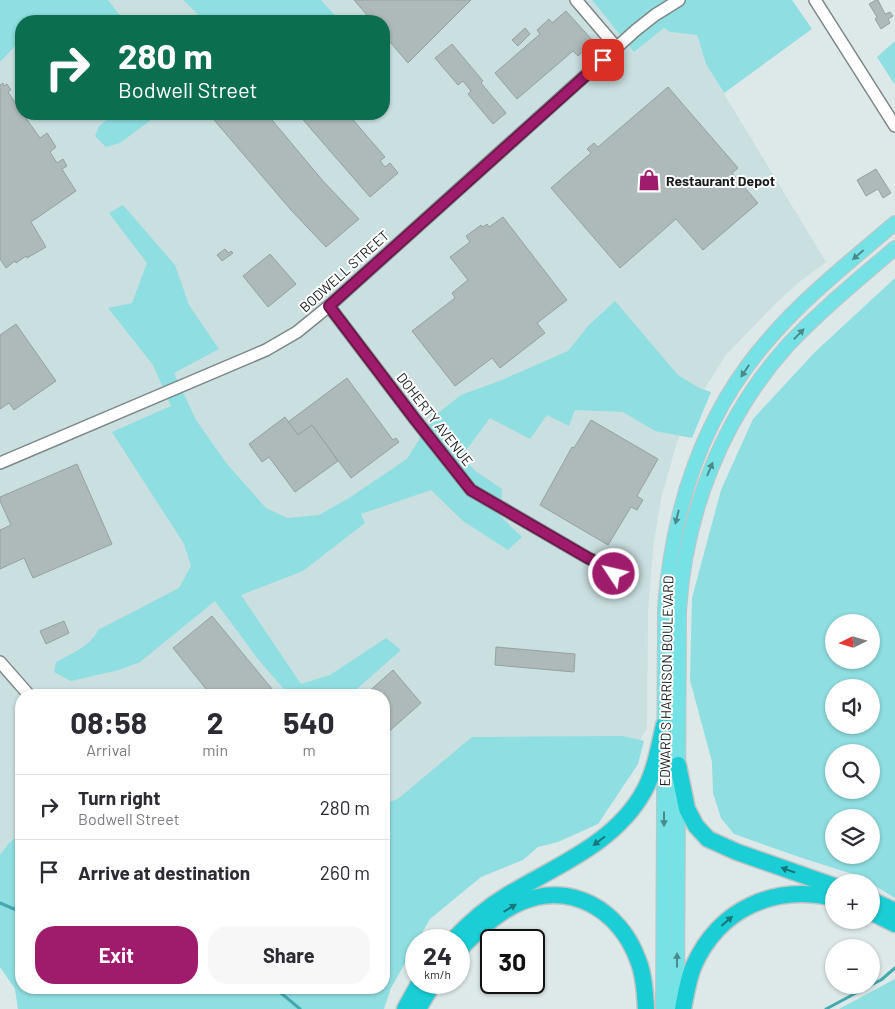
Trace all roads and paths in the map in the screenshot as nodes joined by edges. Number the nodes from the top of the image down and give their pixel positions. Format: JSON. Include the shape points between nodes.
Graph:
{"nodes":[{"id":1,"x":576,"y":0,"type":"edge"},
{"id":2,"x":679,"y":0,"type":"edge"},
{"id":3,"x":815,"y":0,"type":"edge"},
{"id":4,"x":617,"y":48,"type":"junction"},
{"id":5,"x":895,"y":126,"type":"edge"},
{"id":6,"x":895,"y":223,"type":"edge"},
{"id":7,"x":895,"y":248,"type":"edge"},
{"id":8,"x":329,"y":306,"type":"junction"},
{"id":9,"x":0,"y":463,"type":"edge"},
{"id":10,"x":614,"y":574,"type":"dead end"},
{"id":11,"x":0,"y":662,"type":"edge"},
{"id":12,"x":24,"y":689,"type":"edge"},
{"id":13,"x":664,"y":725,"type":"junction"},
{"id":14,"x":678,"y":765,"type":"junction"},
{"id":15,"x":825,"y":883,"type":"edge"},
{"id":16,"x":825,"y":896,"type":"edge"},
{"id":17,"x":880,"y":904,"type":"edge"},
{"id":18,"x":895,"y":911,"type":"edge"},
{"id":19,"x":880,"y":916,"type":"edge"},
{"id":20,"x":895,"y":924,"type":"edge"},
{"id":21,"x":465,"y":929,"type":"edge"},
{"id":22,"x":470,"y":940,"type":"edge"},
{"id":23,"x":413,"y":994,"type":"edge"},
{"id":24,"x":427,"y":994,"type":"edge"},
{"id":25,"x":405,"y":1009,"type":"edge"},
{"id":26,"x":418,"y":1009,"type":"edge"},
{"id":27,"x":646,"y":1009,"type":"edge"},
{"id":28,"x":663,"y":1009,"type":"edge"},
{"id":29,"x":677,"y":1009,"type":"edge"},
{"id":30,"x":683,"y":1009,"type":"edge"}],
"edges":[{"from":1,"to":4,"type":"street"},
{"from":2,"to":4,"type":"street","name":"BODWELL STREET","via":[[655,15]]},
{"from":3,"to":5,"type":"street"},
{"from":4,"to":8,"type":"street","name":"BODWELL STREET"},
{"from":6,"to":13,"type":"main road","name":"EDWARD S HARRISON BOULEVARD","one_way":true,"via":[[810,297],[768,340],[729,395],[701,450],[680,506],[670,556],[665,608]]},
{"from":14,"to":7,"type":"main road","name":"EDWARD S HARRISON BOULEVARD","one_way":true,"via":[[678,628],[682,577],[691,526],[714,462],[746,400],[787,346]]},
{"from":8,"to":9,"type":"street","name":"BODWELL STREET","via":[[297,332],[266,350]]},
{"from":8,"to":10,"type":"street","name":"DOHERTY AVENUE","via":[[471,490]]},
{"from":11,"to":12,"type":"street"},
{"from":13,"to":21,"type":"highway","one_way":true,"via":[[648,783],[619,824],[595,844],[495,903]]},
{"from":13,"to":28,"type":"main road","name":"EDWARD S HARRISON BOULEVARD","one_way":true},
{"from":15,"to":14,"type":"highway","one_way":true,"via":[[708,839],[687,809]]},
{"from":29,"to":14,"type":"main road","name":"EDWARD S HARRISON BOULEVARD","one_way":true},
{"from":30,"to":16,"type":"highway","one_way":true,"via":[[694,964],[712,936],[733,916],[759,901],[778,895],[805,893]]},
{"from":17,"to":18,"type":"highway"},
{"from":19,"to":20,"type":"highway"},
{"from":22,"to":27,"type":"highway","one_way":true,"via":[[518,903],[560,895],[586,901],[603,911],[625,934],[639,962]]},
{"from":23,"to":25,"type":"highway"},
{"from":24,"to":26,"type":"highway"}]}
